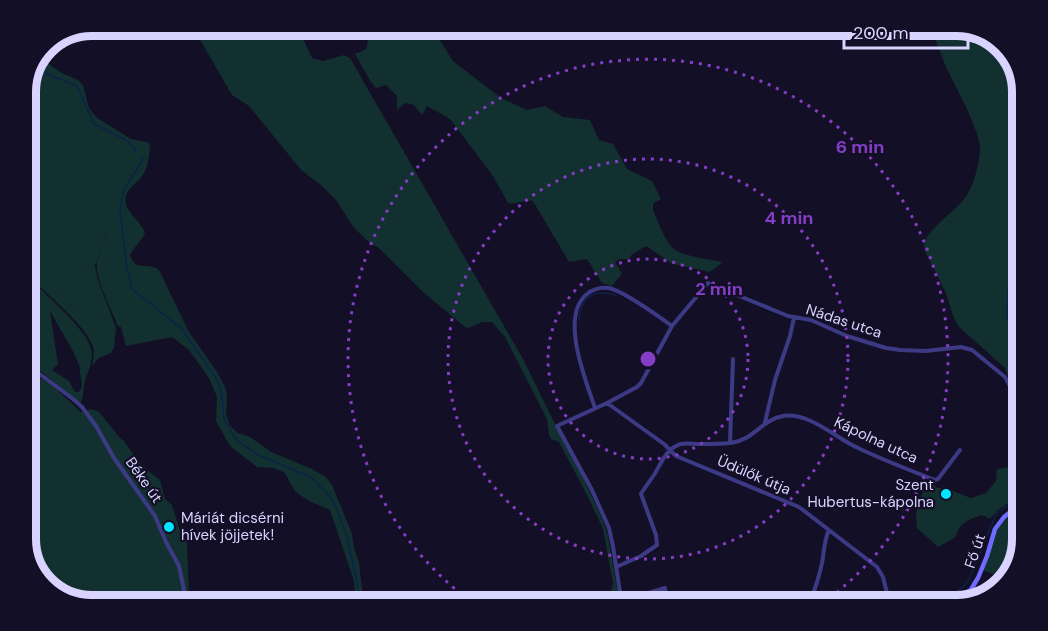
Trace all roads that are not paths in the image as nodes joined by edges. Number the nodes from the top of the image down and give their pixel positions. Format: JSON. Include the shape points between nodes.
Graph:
{"nodes":[{"id":1,"x":794,"y":318,"type":"junction"},
{"id":2,"x":672,"y":326,"type":"junction"},
{"id":3,"x":733,"y":359,"type":"dead end"},
{"id":4,"x":36,"y":373,"type":"edge"},
{"id":5,"x":1012,"y":391,"type":"edge"},
{"id":6,"x":607,"y":403,"type":"junction"},
{"id":7,"x":595,"y":408,"type":"junction"},
{"id":8,"x":765,"y":423,"type":"junction"},
{"id":9,"x":730,"y":443,"type":"junction"},
{"id":10,"x":671,"y":450,"type":"junction"},
{"id":11,"x":960,"y":450,"type":"dead end"},
{"id":12,"x":1012,"y":511,"type":"edge"},
{"id":13,"x":829,"y":530,"type":"junction"},
{"id":14,"x":616,"y":567,"type":"junction"},
{"id":15,"x":970,"y":591,"type":"joint"},
{"id":16,"x":887,"y":593,"type":"joint"},
{"id":17,"x":965,"y":594,"type":"edge"},
{"id":18,"x":185,"y":595,"type":"edge"},
{"id":19,"x":621,"y":595,"type":"edge"},
{"id":20,"x":645,"y":595,"type":"edge"},
{"id":21,"x":666,"y":595,"type":"edge"},
{"id":22,"x":813,"y":595,"type":"edge"},
{"id":23,"x":890,"y":595,"type":"edge"}],
"edges":[{"from":1,"to":2,"type":"street","name":"Nádas utca","via":[[708,284]]},
{"from":1,"to":5,"type":"street","name":"Nádas utca","via":[[811,320],[886,348],[972,350],[1002,374]]},
{"from":1,"to":8,"type":"street"},
{"from":2,"to":6,"type":"street","via":[[641,383]]},
{"from":2,"to":7,"type":"street","via":[[609,288],[584,296],[574,316],[575,332]]},
{"from":3,"to":9,"type":"street"},
{"from":4,"to":18,"type":"street","name":"Béke út","via":[[82,407],[96,426],[155,516],[179,566]]},
{"from":6,"to":7,"type":"street"},
{"from":6,"to":10,"type":"street","name":"Üdülők útja"},
{"from":7,"to":14,"type":"street","via":[[557,426],[606,520]]},
{"from":8,"to":9,"type":"street","name":"Kápolna utca","via":[[746,439]]},
{"from":8,"to":11,"type":"street","name":"Kápolna utca","via":[[782,416],[800,417],[865,451],[935,480]]},
{"from":9,"to":10,"type":"street","name":"Kápolna utca","via":[[681,444]]},
{"from":10,"to":13,"type":"street","name":"Üdülők útja","via":[[676,456],[799,507]]},
{"from":10,"to":14,"type":"street","via":[[641,494],[657,545]]},
{"from":12,"to":15,"type":"main road","name":"Fő út","via":[[995,529]]},
{"from":13,"to":16,"type":"street","name":"Üdülők útja","via":[[877,567]]},
{"from":13,"to":22,"type":"street"},
{"from":14,"to":19,"type":"street"},
{"from":15,"to":17,"type":"main road","name":"Fő út"},
{"from":16,"to":23,"type":"street"},
{"from":20,"to":21,"type":"street","via":[[665,588]]}]}
